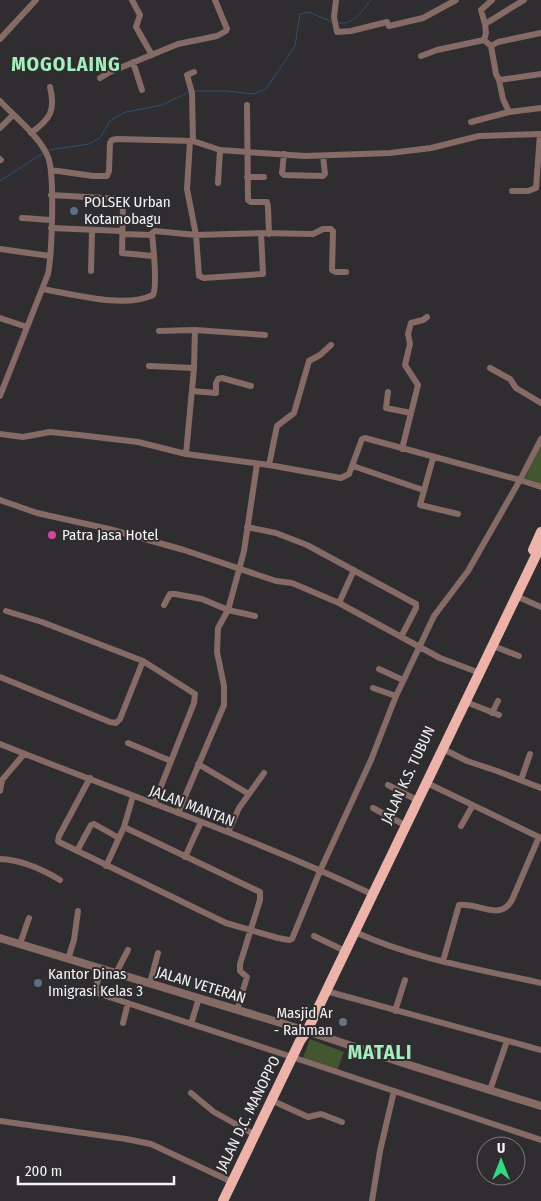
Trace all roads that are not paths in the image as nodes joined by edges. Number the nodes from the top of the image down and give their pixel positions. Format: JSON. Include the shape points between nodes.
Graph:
{"nodes":[{"id":1,"x":36,"y":0,"type":"edge"},
{"id":2,"x":132,"y":0,"type":"edge"},
{"id":3,"x":215,"y":0,"type":"edge"},
{"id":4,"x":336,"y":0,"type":"edge"},
{"id":5,"x":456,"y":0,"type":"edge"},
{"id":6,"x":492,"y":0,"type":"edge"},
{"id":7,"x":524,"y":0,"type":"edge"},
{"id":8,"x":485,"y":24,"type":"junction"},
{"id":9,"x":541,"y":33,"type":"edge"},
{"id":10,"x":0,"y":39,"type":"edge"},
{"id":11,"x":484,"y":40,"type":"junction"},
{"id":12,"x":492,"y":46,"type":"junction"},
{"id":13,"x":152,"y":55,"type":"junction"},
{"id":14,"x":421,"y":56,"type":"dead end"},
{"id":15,"x":133,"y":62,"type":"junction"},
{"id":16,"x":194,"y":72,"type":"dead end"},
{"id":17,"x":541,"y":74,"type":"edge"},
{"id":18,"x":100,"y":78,"type":"dead end"},
{"id":19,"x":499,"y":80,"type":"junction"},
{"id":20,"x":50,"y":87,"type":"dead end"},
{"id":21,"x":142,"y":90,"type":"dead end"},
{"id":22,"x":0,"y":101,"type":"edge"},
{"id":23,"x":247,"y":105,"type":"dead end"},
{"id":24,"x":541,"y":108,"type":"edge"},
{"id":25,"x":509,"y":112,"type":"junction"},
{"id":26,"x":13,"y":115,"type":"junction"},
{"id":27,"x":471,"y":122,"type":"dead end"},
{"id":28,"x":0,"y":128,"type":"edge"},
{"id":29,"x":31,"y":133,"type":"junction"},
{"id":30,"x":540,"y":134,"type":"edge"},
{"id":31,"x":191,"y":141,"type":"junction"},
{"id":32,"x":220,"y":150,"type":"junction"},
{"id":33,"x":247,"y":152,"type":"junction"},
{"id":34,"x":284,"y":154,"type":"junction"},
{"id":35,"x":323,"y":156,"type":"junction"},
{"id":36,"x":51,"y":170,"type":"junction"},
{"id":37,"x":247,"y":177,"type":"junction"},
{"id":38,"x":264,"y":178,"type":"dead end"},
{"id":39,"x":218,"y":183,"type":"dead end"},
{"id":40,"x":512,"y":191,"type":"dead end"},
{"id":41,"x":51,"y":195,"type":"junction"},
{"id":42,"x":22,"y":218,"type":"dead end"},
{"id":43,"x":51,"y":220,"type":"junction"},
{"id":44,"x":51,"y":228,"type":"junction"},
{"id":45,"x":92,"y":231,"type":"junction"},
{"id":46,"x":261,"y":232,"type":"junction"},
{"id":47,"x":122,"y":233,"type":"junction"},
{"id":48,"x":269,"y":234,"type":"junction"},
{"id":49,"x":152,"y":235,"type":"junction"},
{"id":50,"x":196,"y":235,"type":"junction"},
{"id":51,"x":0,"y":249,"type":"edge"},
{"id":52,"x":50,"y":256,"type":"junction"},
{"id":53,"x":153,"y":256,"type":"junction"},
{"id":54,"x":91,"y":271,"type":"dead end"},
{"id":55,"x":346,"y":272,"type":"dead end"},
{"id":56,"x":42,"y":289,"type":"junction"},
{"id":57,"x":427,"y":316,"type":"dead end"},
{"id":58,"x":0,"y":318,"type":"edge"},
{"id":59,"x":27,"y":327,"type":"junction"},
{"id":60,"x":195,"y":330,"type":"junction"},
{"id":61,"x":159,"y":331,"type":"dead end"},
{"id":62,"x":265,"y":335,"type":"dead end"},
{"id":63,"x":331,"y":345,"type":"dead end"},
{"id":64,"x":149,"y":366,"type":"dead end"},
{"id":65,"x":194,"y":368,"type":"junction"},
{"id":66,"x":490,"y":368,"type":"dead end"},
{"id":67,"x":3,"y":381,"type":"edge"},
{"id":68,"x":251,"y":386,"type":"dead end"},
{"id":69,"x":192,"y":391,"type":"junction"},
{"id":70,"x":388,"y":392,"type":"dead end"},
{"id":71,"x":0,"y":396,"type":"edge"},
{"id":72,"x":541,"y":403,"type":"edge"},
{"id":73,"x":411,"y":413,"type":"junction"},
{"id":74,"x":0,"y":434,"type":"edge"},
{"id":75,"x":541,"y":439,"type":"edge"},
{"id":76,"x":402,"y":449,"type":"junction"},
{"id":77,"x":186,"y":454,"type":"junction"},
{"id":78,"x":432,"y":458,"type":"junction"},
{"id":79,"x":257,"y":464,"type":"junction"},
{"id":80,"x":269,"y":465,"type":"junction"},
{"id":81,"x":353,"y":466,"type":"junction"},
{"id":82,"x":520,"y":480,"type":"junction"},
{"id":83,"x":541,"y":487,"type":"edge"},
{"id":84,"x":423,"y":490,"type":"junction"},
{"id":85,"x":0,"y":500,"type":"edge"},
{"id":86,"x":458,"y":514,"type":"dead end"},
{"id":87,"x":247,"y":527,"type":"junction"},
{"id":88,"x":541,"y":532,"type":"edge"},
{"id":89,"x":541,"y":545,"type":"edge"},
{"id":90,"x":239,"y":570,"type":"junction"},
{"id":91,"x":354,"y":570,"type":"junction"},
{"id":92,"x":516,"y":596,"type":"junction"},
{"id":93,"x":339,"y":603,"type":"junction"},
{"id":94,"x":164,"y":605,"type":"dead end"},
{"id":95,"x":541,"y":607,"type":"edge"},
{"id":96,"x":228,"y":610,"type":"junction"},
{"id":97,"x":6,"y":611,"type":"dead end"},
{"id":98,"x":255,"y":616,"type":"dead end"},
{"id":99,"x":401,"y":637,"type":"junction"},
{"id":100,"x":493,"y":646,"type":"junction"},
{"id":101,"x":418,"y":647,"type":"junction"},
{"id":102,"x":519,"y":656,"type":"dead end"},
{"id":103,"x":143,"y":661,"type":"junction"},
{"id":104,"x":379,"y":669,"type":"dead end"},
{"id":105,"x":478,"y":672,"type":"junction"},
{"id":106,"x":0,"y":677,"type":"edge"},
{"id":107,"x":404,"y":680,"type":"junction"},
{"id":108,"x":373,"y":688,"type":"dead end"},
{"id":109,"x":396,"y":696,"type":"junction"},
{"id":110,"x":498,"y":701,"type":"dead end"},
{"id":111,"x":466,"y":702,"type":"junction"},
{"id":112,"x":128,"y":742,"type":"dead end"},
{"id":113,"x":0,"y":744,"type":"edge"},
{"id":114,"x":443,"y":749,"type":"junction"},
{"id":115,"x":24,"y":754,"type":"junction"},
{"id":116,"x":530,"y":754,"type":"dead end"},
{"id":117,"x":171,"y":761,"type":"junction"},
{"id":118,"x":198,"y":764,"type":"junction"},
{"id":119,"x":264,"y":773,"type":"dead end"},
{"id":120,"x":90,"y":778,"type":"junction"},
{"id":121,"x":521,"y":780,"type":"junction"},
{"id":122,"x":427,"y":783,"type":"junction"},
{"id":123,"x":388,"y":785,"type":"dead end"},
{"id":124,"x":541,"y":788,"type":"edge"},
{"id":125,"x":0,"y":791,"type":"edge"},
{"id":126,"x":249,"y":794,"type":"junction"},
{"id":127,"x":133,"y":796,"type":"junction"},
{"id":128,"x":413,"y":798,"type":"junction"},
{"id":129,"x":154,"y":804,"type":"junction"},
{"id":130,"x":473,"y":805,"type":"junction"},
{"id":131,"x":373,"y":808,"type":"dead end"},
{"id":132,"x":178,"y":813,"type":"junction"},
{"id":133,"x":201,"y":822,"type":"junction"},
{"id":134,"x":401,"y":823,"type":"junction"},
{"id":135,"x":461,"y":826,"type":"dead end"},
{"id":136,"x":124,"y":827,"type":"junction"},
{"id":137,"x":228,"y":832,"type":"junction"},
{"id":138,"x":540,"y":837,"type":"edge"},
{"id":139,"x":119,"y":838,"type":"junction"},
{"id":140,"x":77,"y":851,"type":"junction"},
{"id":141,"x":185,"y":856,"type":"junction"},
{"id":142,"x":0,"y":859,"type":"edge"},
{"id":143,"x":106,"y":866,"type":"junction"},
{"id":144,"x":320,"y":870,"type":"junction"},
{"id":145,"x":60,"y":880,"type":"dead end"},
{"id":146,"x":371,"y":894,"type":"junction"},
{"id":147,"x":78,"y":911,"type":"dead end"},
{"id":148,"x":29,"y":918,"type":"dead end"},
{"id":149,"x":250,"y":931,"type":"junction"},
{"id":150,"x":356,"y":932,"type":"junction"},
{"id":151,"x":314,"y":936,"type":"dead end"},
{"id":152,"x":0,"y":938,"type":"edge"},
{"id":153,"x":20,"y":944,"type":"junction"},
{"id":154,"x":342,"y":949,"type":"junction"},
{"id":155,"x":128,"y":950,"type":"dead end"},
{"id":156,"x":158,"y":953,"type":"dead end"},
{"id":157,"x":68,"y":959,"type":"junction"},
{"id":158,"x":443,"y":961,"type":"junction"},
{"id":159,"x":101,"y":969,"type":"junction"},
{"id":160,"x":116,"y":973,"type":"junction"},
{"id":161,"x":405,"y":980,"type":"dead end"},
{"id":162,"x":150,"y":983,"type":"junction"},
{"id":163,"x":541,"y":983,"type":"edge"},
{"id":164,"x":326,"y":992,"type":"junction"},
{"id":165,"x":199,"y":998,"type":"junction"},
{"id":166,"x":128,"y":1003,"type":"junction"},
{"id":167,"x":237,"y":1010,"type":"junction"},
{"id":168,"x":395,"y":1011,"type":"junction"},
{"id":169,"x":123,"y":1023,"type":"dead end"},
{"id":170,"x":191,"y":1024,"type":"junction"},
{"id":171,"x":305,"y":1031,"type":"junction"},
{"id":172,"x":507,"y":1041,"type":"junction"},
{"id":173,"x":541,"y":1050,"type":"edge"},
{"id":174,"x":292,"y":1056,"type":"junction"},
{"id":175,"x":490,"y":1090,"type":"junction"},
{"id":176,"x":394,"y":1091,"type":"junction"},
{"id":177,"x":191,"y":1093,"type":"dead end"},
{"id":178,"x":271,"y":1100,"type":"junction"},
{"id":179,"x":541,"y":1106,"type":"edge"},
{"id":180,"x":0,"y":1121,"type":"edge"},
{"id":181,"x":342,"y":1122,"type":"dead end"},
{"id":182,"x":258,"y":1128,"type":"junction"},
{"id":183,"x":541,"y":1140,"type":"edge"},
{"id":184,"x":232,"y":1182,"type":"junction"},
{"id":185,"x":222,"y":1201,"type":"edge"},
{"id":186,"x":372,"y":1201,"type":"edge"}],
"edges":[{"from":1,"to":10,"type":"street"},
{"from":2,"to":13,"type":"street","via":[[140,15],[136,27]]},
{"from":3,"to":13,"type":"street","via":[[227,30],[217,36],[178,44]]},
{"from":4,"to":5,"type":"street","via":[[334,17],[336,30],[340,33],[423,18]]},
{"from":6,"to":8,"type":"street","via":[[481,10]]},
{"from":7,"to":8,"type":"street"},
{"from":8,"to":11,"type":"street"},
{"from":9,"to":12,"type":"street"},
{"from":11,"to":12,"type":"street"},
{"from":11,"to":14,"type":"street"},
{"from":12,"to":19,"type":"street"},
{"from":13,"to":15,"type":"street"},
{"from":15,"to":18,"type":"street"},
{"from":15,"to":21,"type":"street"},
{"from":16,"to":31,"type":"street","via":[[187,75],[192,90]]},
{"from":17,"to":19,"type":"street"},
{"from":19,"to":25,"type":"street"},
{"from":20,"to":29,"type":"street","via":[[53,106],[50,115]]},
{"from":22,"to":26,"type":"street"},
{"from":23,"to":33,"type":"street"},
{"from":24,"to":25,"type":"street"},
{"from":25,"to":27,"type":"street"},
{"from":26,"to":28,"type":"street"},
{"from":26,"to":29,"type":"street"},
{"from":29,"to":36,"type":"street","via":[[48,157]]},
{"from":30,"to":35,"type":"street","via":[[479,136],[410,151]]},
{"from":30,"to":40,"type":"street","via":[[536,188]]},
{"from":31,"to":32,"type":"street"},
{"from":31,"to":36,"type":"street","via":[[114,139],[110,143],[107,176]]},
{"from":31,"to":50,"type":"street","via":[[187,189]]},
{"from":32,"to":33,"type":"street"},
{"from":32,"to":39,"type":"street"},
{"from":33,"to":34,"type":"street"},
{"from":33,"to":37,"type":"street"},
{"from":34,"to":35,"type":"street"},
{"from":34,"to":35,"type":"street","via":[[282,173],[323,176]]},
{"from":36,"to":41,"type":"street"},
{"from":37,"to":38,"type":"street"},
{"from":37,"to":48,"type":"street","via":[[248,200],[268,204]]},
{"from":41,"to":43,"type":"street"},
{"from":41,"to":47,"type":"street","via":[[121,199]]},
{"from":42,"to":43,"type":"street"},
{"from":43,"to":44,"type":"street"},
{"from":44,"to":45,"type":"street"},
{"from":44,"to":52,"type":"street"},
{"from":45,"to":47,"type":"street"},
{"from":45,"to":54,"type":"street"},
{"from":46,"to":48,"type":"street"},
{"from":46,"to":50,"type":"street"},
{"from":46,"to":50,"type":"street","via":[[263,274],[204,278],[199,276]]},
{"from":47,"to":49,"type":"street"},
{"from":47,"to":53,"type":"street","via":[[123,254]]},
{"from":48,"to":55,"type":"street","via":[[313,234],[323,228],[331,229],[332,270]]},
{"from":49,"to":50,"type":"street","via":[[153,231],[163,230]]},
{"from":49,"to":53,"type":"street"},
{"from":51,"to":52,"type":"street"},
{"from":52,"to":56,"type":"street"},
{"from":53,"to":56,"type":"street","via":[[155,291],[145,298],[110,300]]},
{"from":56,"to":59,"type":"street"},
{"from":57,"to":73,"type":"street","via":[[411,323],[408,334],[410,344],[405,365],[418,385]]},
{"from":58,"to":59,"type":"street"},
{"from":59,"to":67,"type":"street"},
{"from":60,"to":61,"type":"street"},
{"from":60,"to":62,"type":"street"},
{"from":60,"to":65,"type":"street"},
{"from":63,"to":80,"type":"street","via":[[307,364],[294,413],[277,426]]},
{"from":64,"to":65,"type":"street"},
{"from":65,"to":69,"type":"street"},
{"from":66,"to":72,"type":"street"},
{"from":67,"to":71,"type":"street"},
{"from":68,"to":69,"type":"street","via":[[222,378],[216,383],[216,393]]},
{"from":69,"to":77,"type":"street"},
{"from":70,"to":73,"type":"street","via":[[386,408]]},
{"from":73,"to":76,"type":"street"},
{"from":74,"to":77,"type":"street","via":[[22,437],[50,432],[79,434],[138,442]]},
{"from":75,"to":82,"type":"street"},
{"from":76,"to":78,"type":"street"},
{"from":76,"to":81,"type":"street","via":[[362,439]]},
{"from":77,"to":79,"type":"street"},
{"from":78,"to":82,"type":"street"},
{"from":78,"to":84,"type":"street"},
{"from":79,"to":80,"type":"street"},
{"from":79,"to":87,"type":"street"},
{"from":80,"to":81,"type":"street","via":[[341,478],[349,474]]},
{"from":81,"to":84,"type":"street"},
{"from":82,"to":83,"type":"street"},
{"from":82,"to":101,"type":"street","via":[[468,570],[434,616]]},
{"from":84,"to":86,"type":"street","via":[[420,505]]},
{"from":85,"to":90,"type":"street","via":[[184,550]]},
{"from":87,"to":90,"type":"street"},
{"from":87,"to":91,"type":"street","via":[[284,535]]},
{"from":88,"to":105,"type":"highway","name":"JALAN K.S. TUBUN"},
{"from":89,"to":92,"type":"highway","name":"JALAN K.S. TUBUN"},
{"from":90,"to":93,"type":"street","via":[[292,583]]},
{"from":90,"to":96,"type":"street"},
{"from":91,"to":93,"type":"street"},
{"from":91,"to":99,"type":"street","via":[[416,605]]},
{"from":92,"to":95,"type":"street"},
{"from":92,"to":100,"type":"highway","name":"JALAN K.S. TUBUN"},
{"from":93,"to":99,"type":"street"},
{"from":94,"to":96,"type":"street","via":[[172,594],[202,598]]},
{"from":96,"to":98,"type":"street"},
{"from":96,"to":118,"type":"street","via":[[218,628],[217,638],[225,700]]},
{"from":97,"to":103,"type":"street"},
{"from":99,"to":101,"type":"street"},
{"from":100,"to":102,"type":"street"},
{"from":100,"to":105,"type":"highway","name":"JALAN K.S. TUBUN"},
{"from":101,"to":105,"type":"street"},
{"from":101,"to":107,"type":"street"},
{"from":103,"to":106,"type":"street","via":[[116,723]]},
{"from":103,"to":117,"type":"street","via":[[195,694]]},
{"from":104,"to":107,"type":"street"},
{"from":105,"to":111,"type":"highway","name":"JALAN K.S. TUBUN"},
{"from":105,"to":128,"type":"highway","name":"JALAN K.S. TUBUN"},
{"from":107,"to":109,"type":"street"},
{"from":108,"to":109,"type":"street"},
{"from":109,"to":144,"type":"street","via":[[371,760]]},
{"from":110,"to":111,"type":"street","via":[[496,714]]},
{"from":111,"to":114,"type":"highway","name":"JALAN K.S. TUBUN"},
{"from":112,"to":117,"type":"street"},
{"from":113,"to":115,"type":"street","name":"JALAN MANTAN"},
{"from":114,"to":121,"type":"street"},
{"from":114,"to":122,"type":"highway","name":"JALAN K.S. TUBUN"},
{"from":115,"to":120,"type":"street","name":"JALAN MANTAN"},
{"from":115,"to":125,"type":"street","via":[[2,780]]},
{"from":116,"to":121,"type":"street"},
{"from":117,"to":129,"type":"street"},
{"from":118,"to":126,"type":"street"},
{"from":118,"to":132,"type":"street"},
{"from":119,"to":126,"type":"street"},
{"from":120,"to":127,"type":"street","name":"JALAN MANTAN"},
{"from":120,"to":140,"type":"street","via":[[58,839]]},
{"from":121,"to":124,"type":"street"},
{"from":122,"to":130,"type":"street"},
{"from":122,"to":146,"type":"highway","name":"JALAN K.S. TUBUN"},
{"from":123,"to":128,"type":"street"},
{"from":126,"to":137,"type":"street"},
{"from":127,"to":129,"type":"street","name":"JALAN MANTAN"},
{"from":127,"to":136,"type":"street"},
{"from":128,"to":134,"type":"highway","name":"JALAN K.S. TUBUN"},
{"from":129,"to":132,"type":"street","name":"JALAN MANTAN"},
{"from":130,"to":135,"type":"street"},
{"from":130,"to":138,"type":"street"},
{"from":131,"to":134,"type":"street"},
{"from":132,"to":133,"type":"street","name":"JALAN MANTAN"},
{"from":133,"to":137,"type":"street","name":"JALAN MANTAN"},
{"from":133,"to":141,"type":"street"},
{"from":134,"to":146,"type":"highway","name":"JALAN K.S. TUBUN"},
{"from":136,"to":139,"type":"street"},
{"from":136,"to":141,"type":"street"},
{"from":137,"to":144,"type":"street","name":"JALAN MANTAN"},
{"from":138,"to":158,"type":"street","via":[[507,909],[459,906]]},
{"from":139,"to":140,"type":"street","via":[[94,824]]},
{"from":139,"to":143,"type":"street"},
{"from":140,"to":143,"type":"street"},
{"from":141,"to":149,"type":"street","via":[[260,892]]},
{"from":142,"to":145,"type":"street","via":[[40,869]]},
{"from":143,"to":149,"type":"street","via":[[218,920]]},
{"from":144,"to":146,"type":"street","name":"JALAN MANTAN"},
{"from":144,"to":149,"type":"street","via":[[292,939]]},
{"from":146,"to":150,"type":"highway","name":"JALAN K.S. TUBUN"},
{"from":146,"to":154,"type":"highway","name":"JALAN K.S. TUBUN"},
{"from":147,"to":157,"type":"street"},
{"from":148,"to":153,"type":"street"},
{"from":149,"to":167,"type":"street","via":[[239,968],[247,977]]},
{"from":150,"to":158,"type":"street","via":[[400,950]]},
{"from":150,"to":164,"type":"highway","name":"JALAN K.S. TUBUN"},
{"from":151,"to":154,"type":"street"},
{"from":152,"to":153,"type":"street","name":"JALAN VETERAN"},
{"from":153,"to":157,"type":"street","name":"JALAN VETERAN"},
{"from":154,"to":171,"type":"highway","name":"JALAN K.S. TUBUN"},
{"from":155,"to":160,"type":"street"},
{"from":156,"to":162,"type":"street"},
{"from":157,"to":159,"type":"street","name":"JALAN VETERAN"},
{"from":158,"to":163,"type":"street"},
{"from":159,"to":160,"type":"street","name":"JALAN VETERAN"},
{"from":159,"to":166,"type":"street","via":[[96,992]]},
{"from":160,"to":162,"type":"street","name":"JALAN VETERAN"},
{"from":161,"to":168,"type":"street"},
{"from":162,"to":165,"type":"street","name":"JALAN VETERAN"},
{"from":164,"to":168,"type":"street"},
{"from":164,"to":171,"type":"highway","name":"JALAN K.S. TUBUN"},
{"from":165,"to":167,"type":"street","name":"JALAN VETERAN"},
{"from":165,"to":170,"type":"street"},
{"from":166,"to":169,"type":"street"},
{"from":166,"to":170,"type":"street"},
{"from":167,"to":171,"type":"street","name":"JALAN VETERAN"},
{"from":168,"to":172,"type":"street"},
{"from":170,"to":174,"type":"street"},
{"from":171,"to":174,"type":"highway","name":"JALAN D.C. MANOPPO"},
{"from":171,"to":175,"type":"street","name":"JALAN VETERAN"},
{"from":172,"to":173,"type":"street"},
{"from":172,"to":175,"type":"street"},
{"from":174,"to":176,"type":"street"},
{"from":174,"to":178,"type":"highway","name":"JALAN D.C. MANOPPO"},
{"from":175,"to":179,"type":"street","name":"JALAN VETERAN"},
{"from":176,"to":183,"type":"street"},
{"from":176,"to":186,"type":"street"},
{"from":177,"to":182,"type":"street","via":[[214,1112]]},
{"from":178,"to":181,"type":"street","via":[[308,1117],[321,1114]]},
{"from":178,"to":182,"type":"highway","name":"JALAN D.C. MANOPPO"},
{"from":180,"to":184,"type":"street","via":[[151,1144]]},
{"from":182,"to":184,"type":"highway","name":"JALAN D.C. MANOPPO"},
{"from":184,"to":185,"type":"highway","name":"JALAN D.C. MANOPPO"}]}
